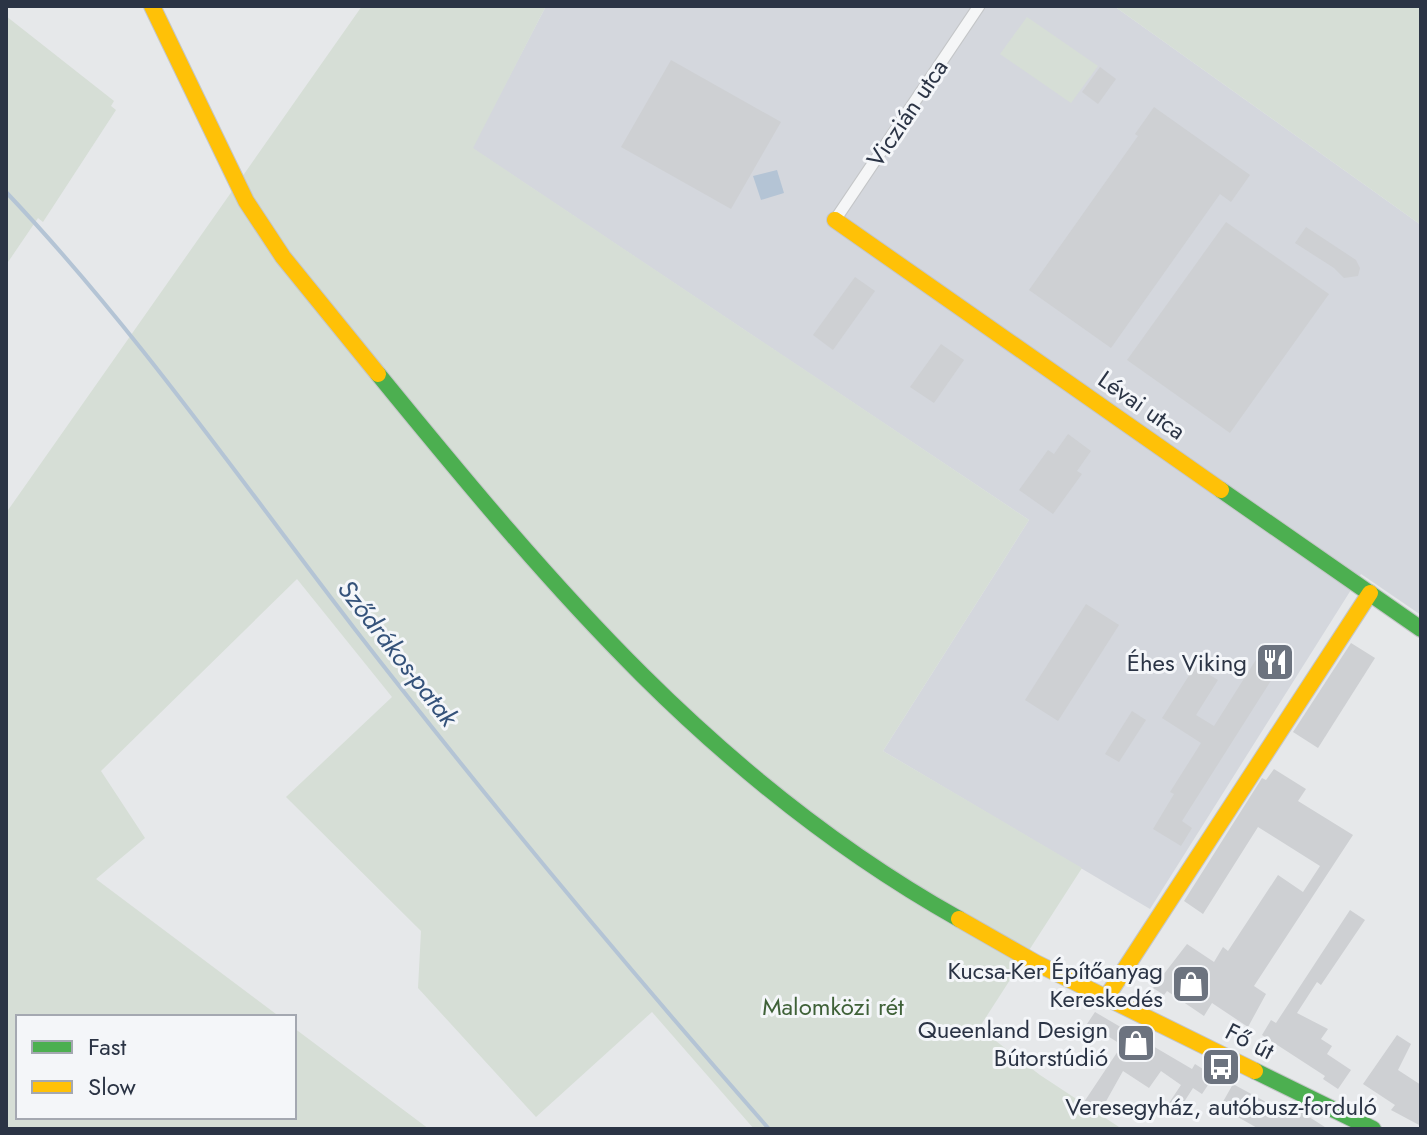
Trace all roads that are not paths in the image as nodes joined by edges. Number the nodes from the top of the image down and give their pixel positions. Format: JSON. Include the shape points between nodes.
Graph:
{"nodes":[{"id":1,"x":152,"y":6,"type":"edge"},
{"id":2,"x":979,"y":6,"type":"edge"},
{"id":3,"x":835,"y":220,"type":"joint"},
{"id":4,"x":1370,"y":593,"type":"junction"},
{"id":5,"x":1421,"y":629,"type":"edge"},
{"id":6,"x":1106,"y":998,"type":"junction"},
{"id":7,"x":1373,"y":1129,"type":"edge"}],
"edges":[{"from":1,"to":6,"type":"main road","name":"Fő út","via":[[246,201],[283,257],[490,511],[606,643],[696,730],[835,841],[921,898]]},
{"from":2,"to":3,"type":"street","name":"Viczián utca"},
{"from":3,"to":4,"type":"main road","name":"Lévai utca"},
{"from":4,"to":5,"type":"main road","name":"Lévai utca"},
{"from":4,"to":6,"type":"main road"},
{"from":6,"to":7,"type":"main road","name":"Fő út"}]}
